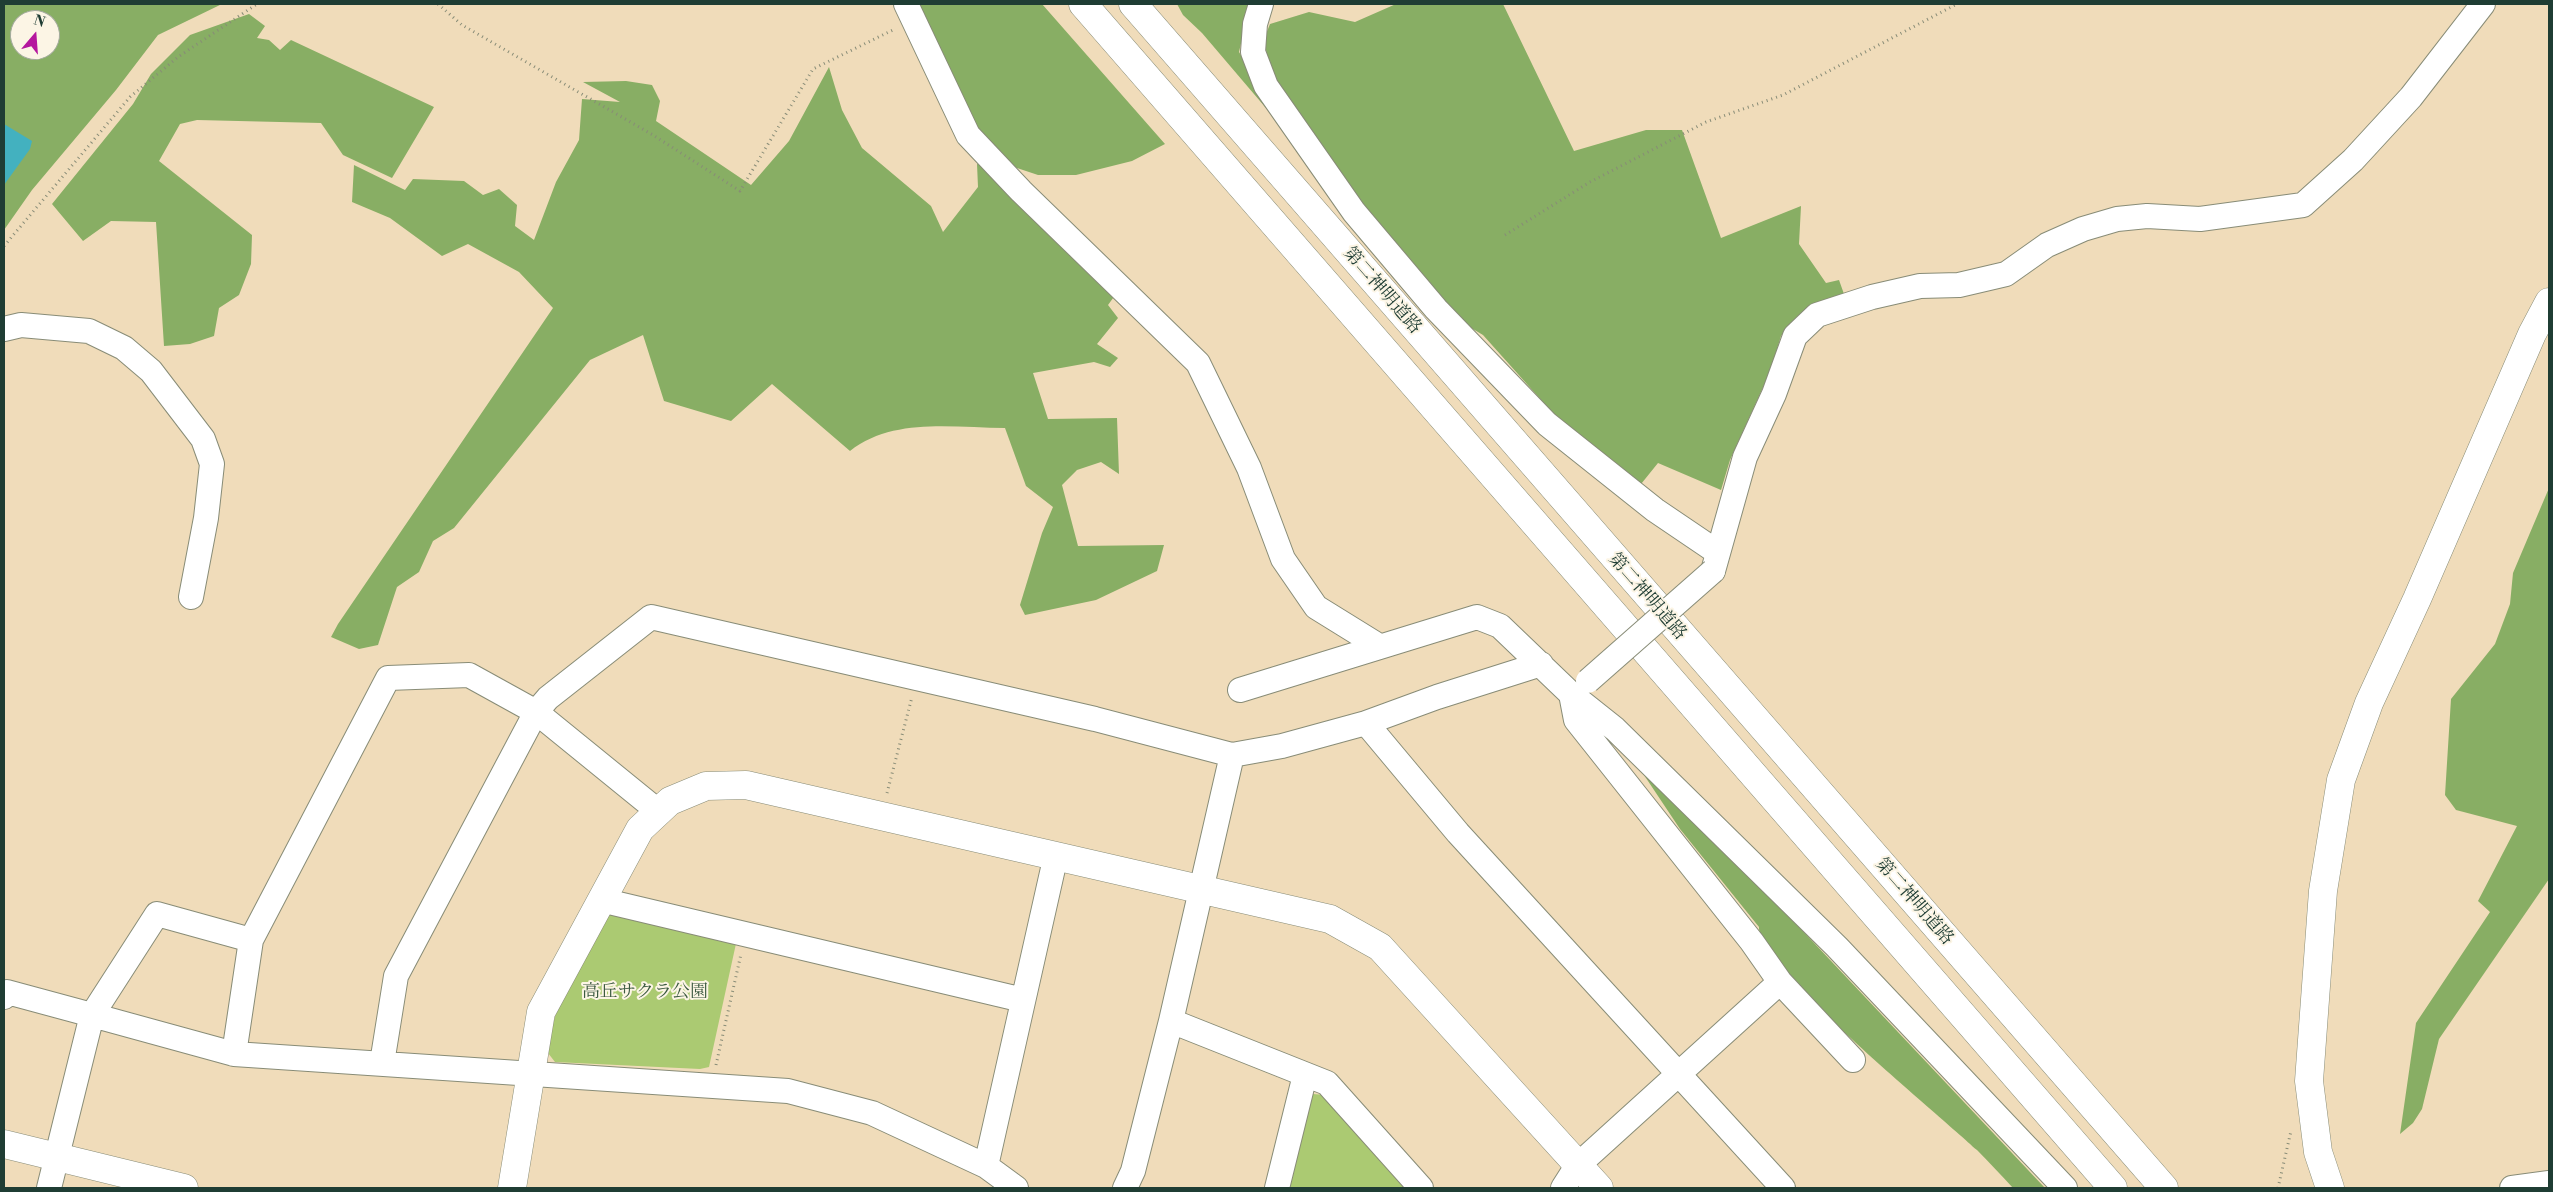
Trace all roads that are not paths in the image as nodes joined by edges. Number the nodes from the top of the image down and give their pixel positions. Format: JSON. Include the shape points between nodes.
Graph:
{"nodes":[{"id":1,"x":1083,"y":4,"type":"edge"},
{"id":2,"x":1132,"y":4,"type":"edge"},
{"id":3,"x":1261,"y":4,"type":"edge"},
{"id":4,"x":2483,"y":4,"type":"edge"},
{"id":5,"x":910,"y":12,"type":"edge"},
{"id":6,"x":2549,"y":302,"type":"edge"},
{"id":7,"x":4,"y":328,"type":"edge"},
{"id":8,"x":1715,"y":562,"type":"junction"},
{"id":9,"x":191,"y":596,"type":"dead end"},
{"id":10,"x":1379,"y":646,"type":"junction"},
{"id":11,"x":1541,"y":664,"type":"junction"},
{"id":12,"x":1580,"y":688,"type":"junction"},
{"id":13,"x":1240,"y":690,"type":"dead end"},
{"id":14,"x":536,"y":712,"type":"junction"},
{"id":15,"x":1366,"y":723,"type":"junction"},
{"id":16,"x":1232,"y":755,"type":"junction"},
{"id":17,"x":659,"y":812,"type":"junction"},
{"id":18,"x":1056,"y":855,"type":"junction"},
{"id":19,"x":1200,"y":889,"type":"junction"},
{"id":20,"x":601,"y":900,"type":"junction"},
{"id":21,"x":251,"y":940,"type":"junction"},
{"id":22,"x":1780,"y":982,"type":"junction"},
{"id":23,"x":4,"y":997,"type":"edge"},
{"id":24,"x":1023,"y":1000,"type":"junction"},
{"id":25,"x":92,"y":1015,"type":"junction"},
{"id":26,"x":1171,"y":1021,"type":"junction"},
{"id":27,"x":234,"y":1054,"type":"junction"},
{"id":28,"x":1853,"y":1060,"type":"dead end"},
{"id":29,"x":382,"y":1063,"type":"junction"},
{"id":30,"x":1678,"y":1071,"type":"junction"},
{"id":31,"x":531,"y":1074,"type":"junction"},
{"id":32,"x":1305,"y":1075,"type":"junction"},
{"id":33,"x":4,"y":1144,"type":"edge"},
{"id":34,"x":57,"y":1158,"type":"junction"},
{"id":35,"x":986,"y":1166,"type":"junction"},
{"id":36,"x":1570,"y":1177,"type":"edge"},
{"id":37,"x":2549,"y":1183,"type":"edge"},
{"id":38,"x":49,"y":1188,"type":"edge"},
{"id":39,"x":184,"y":1188,"type":"edge"},
{"id":40,"x":512,"y":1188,"type":"edge"},
{"id":41,"x":1016,"y":1188,"type":"edge"},
{"id":42,"x":1125,"y":1188,"type":"edge"},
{"id":43,"x":1277,"y":1188,"type":"edge"},
{"id":44,"x":1421,"y":1188,"type":"edge"},
{"id":45,"x":1599,"y":1188,"type":"edge"},
{"id":46,"x":1783,"y":1188,"type":"edge"},
{"id":47,"x":2065,"y":1188,"type":"edge"},
{"id":48,"x":2113,"y":1188,"type":"edge"},
{"id":49,"x":2164,"y":1188,"type":"edge"},
{"id":50,"x":2330,"y":1188,"type":"edge"},
{"id":51,"x":2512,"y":1188,"type":"edge"}],
"edges":[{"from":1,"to":48,"type":"main road","name":"第二神明道路"},
{"from":2,"to":49,"type":"main road","name":"第二神明道路"},
{"from":3,"to":8,"type":"street","via":[[1255,24],[1253,52],[1266,86],[1354,212],[1436,309],[1548,424]]},
{"from":4,"to":8,"type":"street","via":[[2411,97],[2353,160],[2303,205],[2200,219],[2147,216],[2117,219],[2083,228],[2047,245],[2006,274],[1959,285],[1920,286],[1817,315],[1795,336],[1774,394],[1745,458]]},
{"from":5,"to":10,"type":"street","via":[[968,135],[1198,363],[1249,468],[1283,559],[1316,606]]},
{"from":6,"to":50,"type":"main road","via":[[2369,703],[2341,780],[2322,900],[2309,1081],[2318,1152]]},
{"from":7,"to":9,"type":"street","via":[[21,325],[88,331],[124,348],[151,371],[203,439],[212,464],[206,518]]},
{"from":8,"to":12,"type":"street","bridge":true},
{"from":10,"to":11,"type":"street","via":[[1477,617],[1500,626]]},
{"from":10,"to":13,"type":"street"},
{"from":11,"to":12,"type":"street"},
{"from":11,"to":15,"type":"street"},
{"from":12,"to":22,"type":"street","via":[[1576,720]]},
{"from":12,"to":47,"type":"street","via":[[1615,730],[1837,947]]},
{"from":14,"to":16,"type":"street","via":[[548,698],[651,617],[1095,719]]},
{"from":14,"to":17,"type":"street"},
{"from":14,"to":21,"type":"street","via":[[469,675],[388,678]]},
{"from":14,"to":29,"type":"street","via":[[396,976]]},
{"from":15,"to":16,"type":"street","via":[[1282,746]]},
{"from":15,"to":30,"type":"street","via":[[1458,833]]},
{"from":16,"to":19,"type":"street"},
{"from":17,"to":18,"type":"main road","via":[[670,800],[706,786],[746,785]]},
{"from":17,"to":20,"type":"main road","via":[[640,829]]},
{"from":18,"to":19,"type":"main road"},
{"from":18,"to":24,"type":"street"},
{"from":19,"to":26,"type":"street"},
{"from":19,"to":36,"type":"main road","via":[[1330,919],[1380,947]]},
{"from":20,"to":24,"type":"street"},
{"from":20,"to":31,"type":"main road","via":[[541,1012]]},
{"from":21,"to":25,"type":"street","via":[[157,914]]},
{"from":21,"to":27,"type":"street"},
{"from":22,"to":28,"type":"street"},
{"from":22,"to":30,"type":"street"},
{"from":23,"to":25,"type":"street","via":[[7,992]]},
{"from":24,"to":35,"type":"street"},
{"from":25,"to":27,"type":"street"},
{"from":25,"to":34,"type":"street"},
{"from":26,"to":32,"type":"street"},
{"from":26,"to":42,"type":"street","via":[[1133,1171]]},
{"from":27,"to":29,"type":"street"},
{"from":29,"to":31,"type":"street"},
{"from":30,"to":36,"type":"street"},
{"from":30,"to":46,"type":"street"},
{"from":31,"to":35,"type":"street","via":[[788,1091],[872,1113]]},
{"from":31,"to":40,"type":"main road"},
{"from":32,"to":43,"type":"street"},
{"from":32,"to":44,"type":"street","via":[[1327,1082]]},
{"from":33,"to":34,"type":"main road"},
{"from":34,"to":38,"type":"street"},
{"from":34,"to":39,"type":"main road"},
{"from":35,"to":41,"type":"street"},
{"from":36,"to":45,"type":"main road"},
{"from":37,"to":51,"type":"street"}]}
